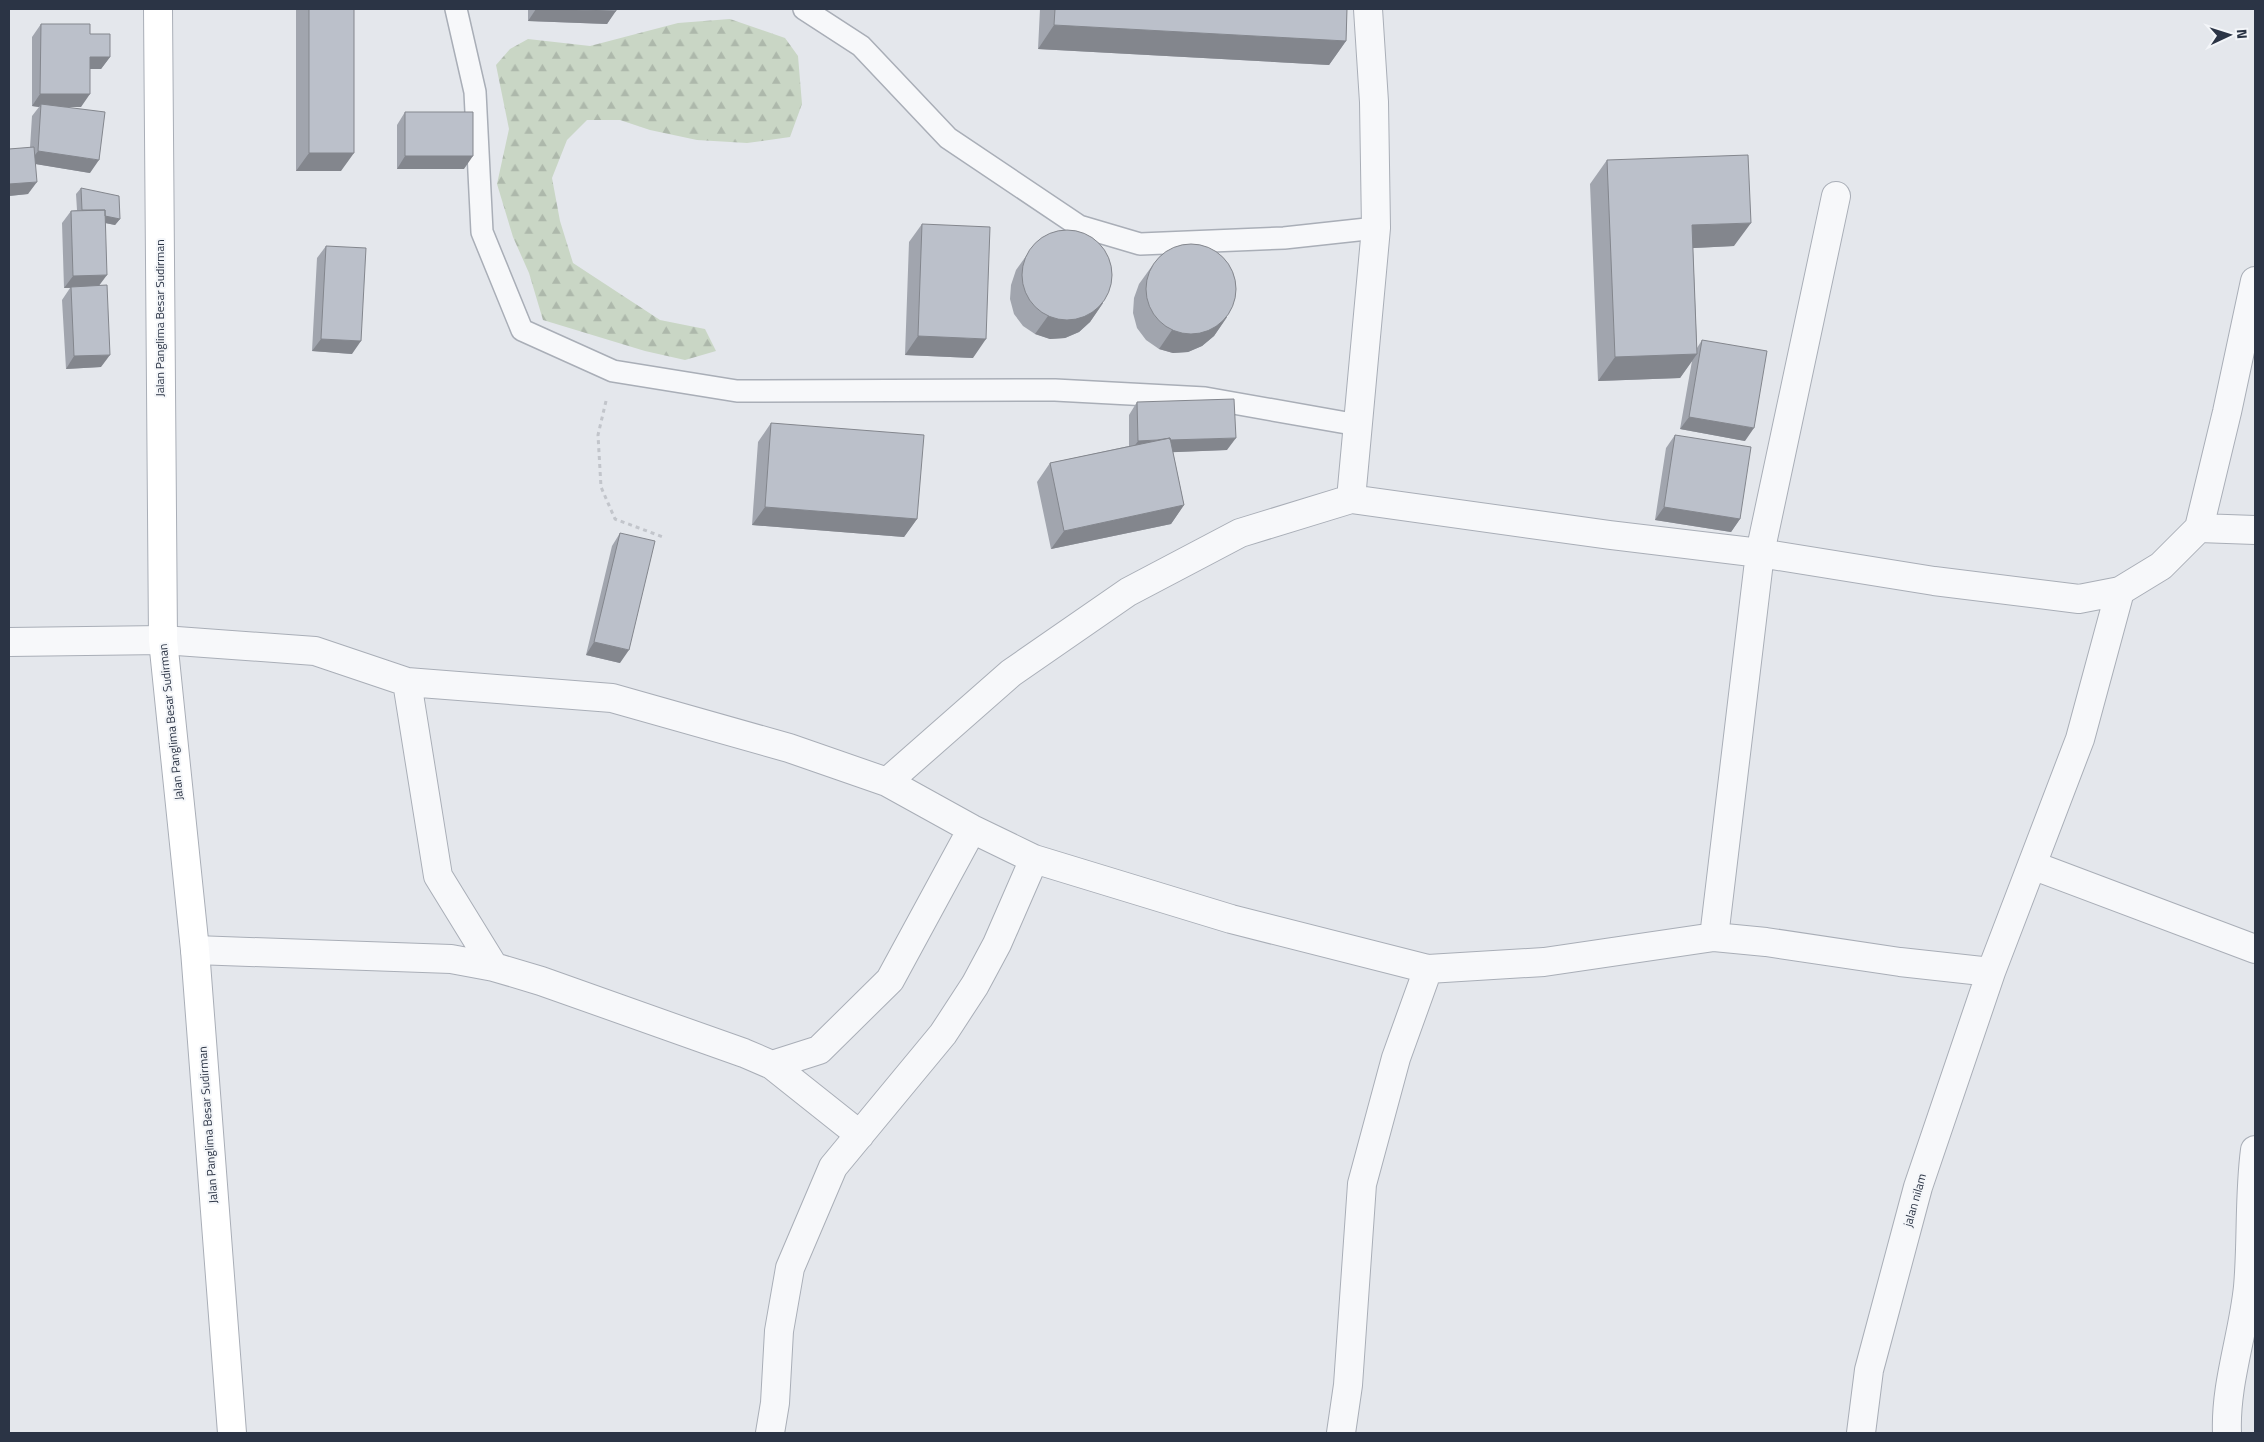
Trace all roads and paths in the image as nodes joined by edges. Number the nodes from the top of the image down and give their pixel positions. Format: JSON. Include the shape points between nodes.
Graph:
{"nodes":[{"id":1,"x":158,"y":9,"type":"edge"},
{"id":2,"x":456,"y":9,"type":"edge"},
{"id":3,"x":804,"y":9,"type":"edge"},
{"id":4,"x":1368,"y":9,"type":"edge"},
{"id":5,"x":1836,"y":196,"type":"dead end"},
{"id":6,"x":1376,"y":228,"type":"junction"},
{"id":7,"x":2255,"y":281,"type":"edge"},
{"id":8,"x":613,"y":372,"type":"junction"},
{"id":9,"x":1358,"y":424,"type":"junction"},
{"id":10,"x":1350,"y":498,"type":"junction"},
{"id":11,"x":2199,"y":528,"type":"junction"},
{"id":12,"x":2255,"y":530,"type":"edge"},
{"id":13,"x":663,"y":537,"type":"dead end"},
{"id":14,"x":1760,"y":553,"type":"junction"},
{"id":15,"x":2120,"y":591,"type":"junction"},
{"id":16,"x":163,"y":640,"type":"junction"},
{"id":17,"x":9,"y":642,"type":"edge"},
{"id":18,"x":407,"y":682,"type":"junction"},
{"id":19,"x":887,"y":782,"type":"junction"},
{"id":20,"x":972,"y":829,"type":"junction"},
{"id":21,"x":1034,"y":859,"type":"junction"},
{"id":22,"x":2032,"y":865,"type":"junction"},
{"id":23,"x":1714,"y":937,"type":"junction"},
{"id":24,"x":2255,"y":949,"type":"edge"},
{"id":25,"x":195,"y":950,"type":"junction"},
{"id":26,"x":494,"y":967,"type":"junction"},
{"id":27,"x":1428,"y":969,"type":"junction"},
{"id":28,"x":1991,"y":972,"type":"junction"},
{"id":29,"x":772,"y":1065,"type":"junction"},
{"id":30,"x":860,"y":1135,"type":"junction"},
{"id":31,"x":2255,"y":1150,"type":"edge"},
{"id":32,"x":232,"y":1433,"type":"edge"},
{"id":33,"x":770,"y":1433,"type":"edge"},
{"id":34,"x":1341,"y":1433,"type":"edge"},
{"id":35,"x":1861,"y":1433,"type":"edge"},
{"id":36,"x":2227,"y":1433,"type":"edge"}],
"edges":[{"from":1,"to":16,"type":"main road","name":"Jalan Panglima Besar Sudirman"},
{"from":2,"to":8,"type":"lane","via":[[475,92],[482,232],[522,330]]},
{"from":3,"to":6,"type":"lane","via":[[861,46],[948,138],[1079,226],[1140,244],[1284,238]]},
{"from":4,"to":6,"type":"street","via":[[1374,102]]},
{"from":5,"to":14,"type":"street"},
{"from":6,"to":9,"type":"street"},
{"from":7,"to":11,"type":"street"},
{"from":8,"to":9,"type":"lane","via":[[737,391],[1055,390],[1205,398]]},
{"from":8,"to":13,"type":"path","via":[[598,435],[601,487],[615,520]]},
{"from":9,"to":10,"type":"street"},
{"from":10,"to":14,"type":"street"},
{"from":10,"to":19,"type":"street","via":[[1240,533],[1128,592],[1011,673]]},
{"from":11,"to":12,"type":"street"},
{"from":11,"to":15,"type":"street","via":[[2161,566]]},
{"from":14,"to":15,"type":"street","via":[[2079,600]]},
{"from":14,"to":23,"type":"street"},
{"from":15,"to":22,"type":"street","name":"jalan nilam","via":[[2080,739]]},
{"from":16,"to":17,"type":"street"},
{"from":16,"to":18,"type":"street","via":[[315,651]]},
{"from":16,"to":25,"type":"main road","name":"Jalan Panglima Besar Sudirman"},
{"from":18,"to":19,"type":"street","via":[[612,698],[789,748]]},
{"from":18,"to":26,"type":"street","via":[[438,876]]},
{"from":19,"to":20,"type":"street"},
{"from":20,"to":21,"type":"street"},
{"from":20,"to":29,"type":"street","via":[[890,980],[819,1050]]},
{"from":21,"to":27,"type":"street","via":[[1231,919]]},
{"from":21,"to":30,"type":"street","via":[[997,944],[975,985],[943,1034]]},
{"from":22,"to":24,"type":"street"},
{"from":22,"to":28,"type":"street","name":"jalan nilam"},
{"from":23,"to":27,"type":"street","via":[[1544,962]]},
{"from":23,"to":28,"type":"street"},
{"from":25,"to":26,"type":"street","via":[[450,958]]},
{"from":25,"to":32,"type":"main road","name":"Jalan Panglima Besar Sudirman"},
{"from":26,"to":29,"type":"street","via":[[744,1052]]},
{"from":27,"to":34,"type":"street","via":[[1396,1058],[1362,1184],[1348,1385]]},
{"from":28,"to":35,"type":"street","name":"jalan nilam","via":[[1918,1187],[1869,1370]]},
{"from":29,"to":30,"type":"street"},
{"from":30,"to":33,"type":"street","via":[[833,1167],[790,1268],[779,1332]]},
{"from":31,"to":36,"type":"street","via":[[2248,1288],[2230,1385]]}]}
